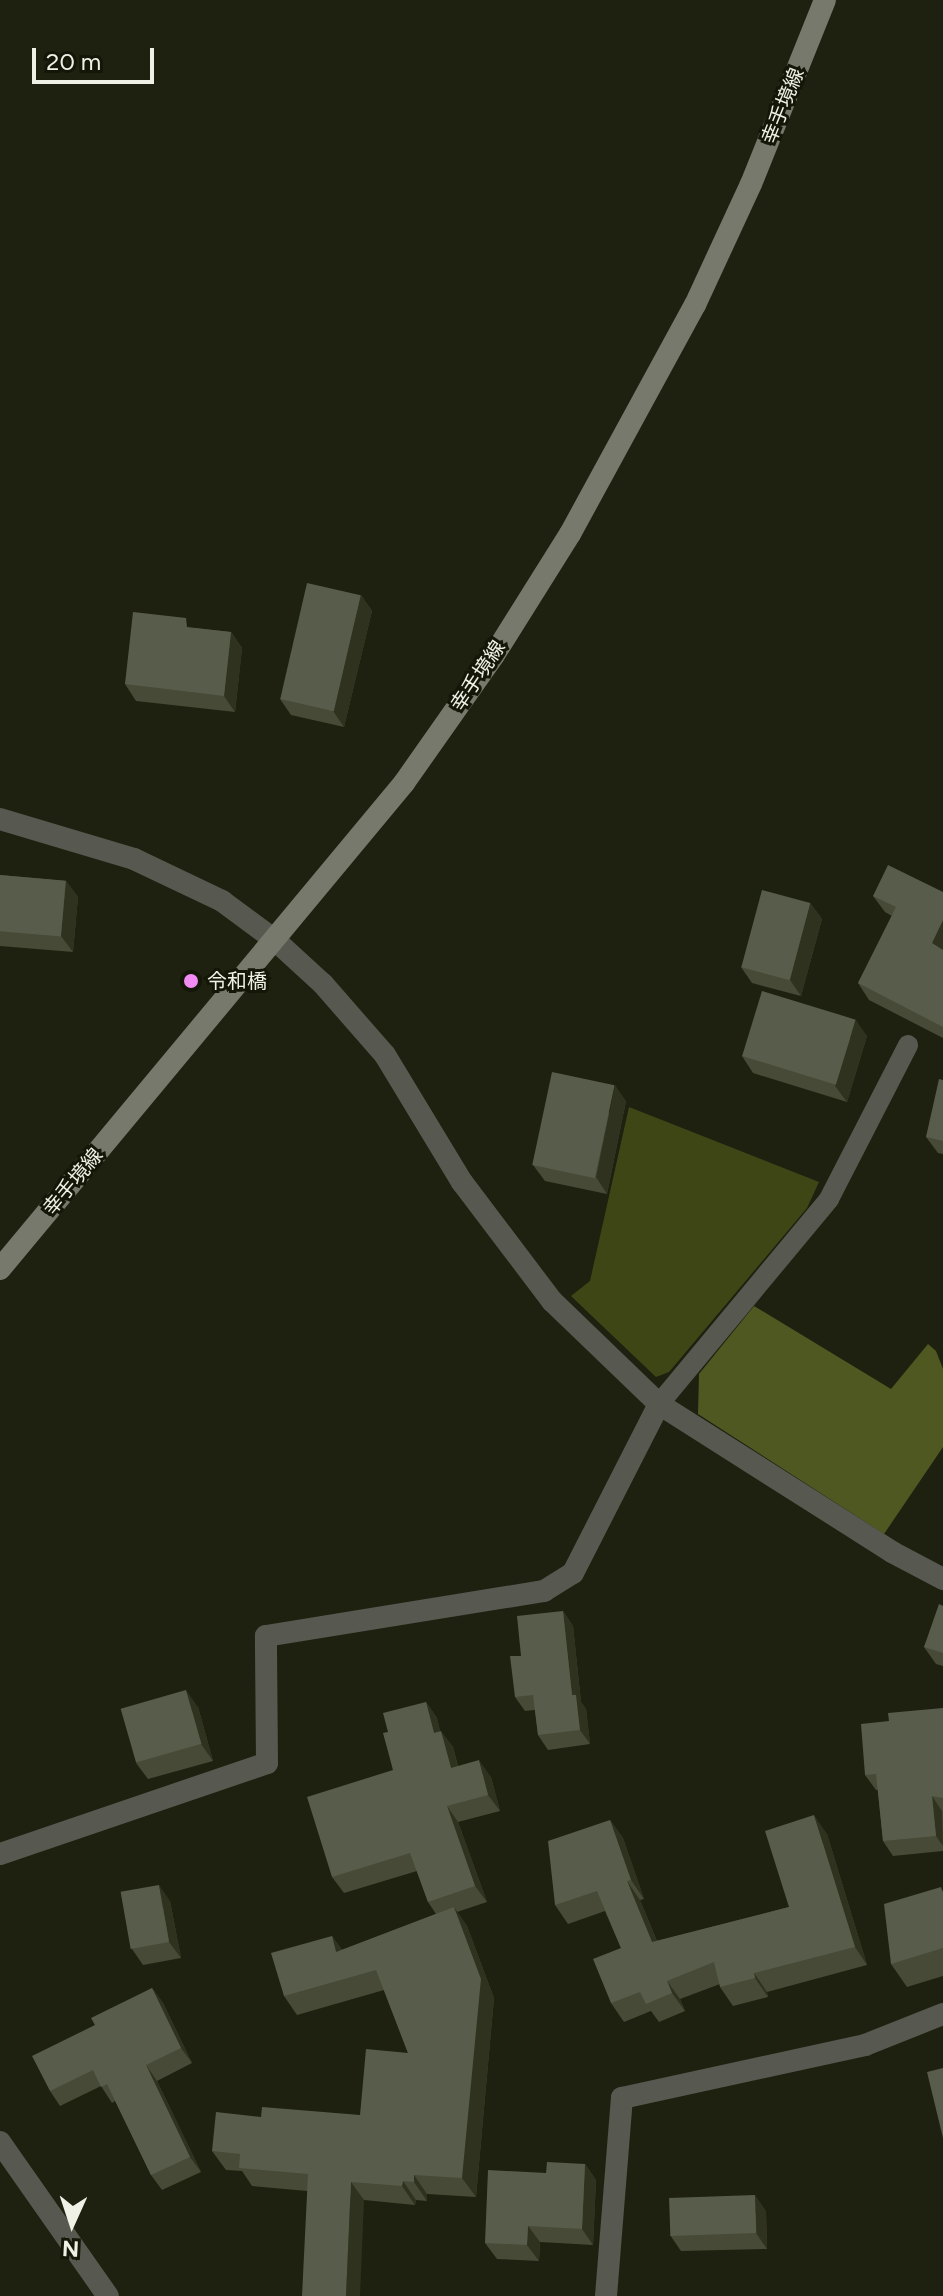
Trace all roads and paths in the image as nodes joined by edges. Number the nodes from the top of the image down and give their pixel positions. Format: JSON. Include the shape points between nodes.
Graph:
{"nodes":[{"id":1,"x":825,"y":0,"type":"edge"},
{"id":2,"x":0,"y":819,"type":"edge"},
{"id":3,"x":276,"y":941,"type":"junction"},
{"id":4,"x":908,"y":1045,"type":"dead end"},
{"id":5,"x":0,"y":1269,"type":"edge"},
{"id":6,"x":659,"y":1404,"type":"junction"},
{"id":7,"x":943,"y":1579,"type":"edge"},
{"id":8,"x":0,"y":1854,"type":"edge"},
{"id":9,"x":943,"y":2014,"type":"edge"},
{"id":10,"x":0,"y":2142,"type":"edge"},
{"id":11,"x":108,"y":2296,"type":"edge"},
{"id":12,"x":606,"y":2296,"type":"edge"}],
"edges":[{"from":1,"to":3,"type":"main road","name":"幸手境線","via":[[751,184],[695,305],[570,534],[404,783]]},
{"from":2,"to":3,"type":"street","via":[[134,859],[222,901]]},
{"from":3,"to":5,"type":"main road","name":"幸手境線"},
{"from":3,"to":6,"type":"street","via":[[385,1055],[462,1182],[552,1301]]},
{"from":4,"to":6,"type":"lane","via":[[829,1199]]},
{"from":6,"to":7,"type":"street"},
{"from":6,"to":8,"type":"street","via":[[573,1573],[544,1591],[266,1636],[267,1763]]},
{"from":9,"to":12,"type":"street","via":[[865,2045],[622,2098]]},
{"from":10,"to":11,"type":"street"}]}
